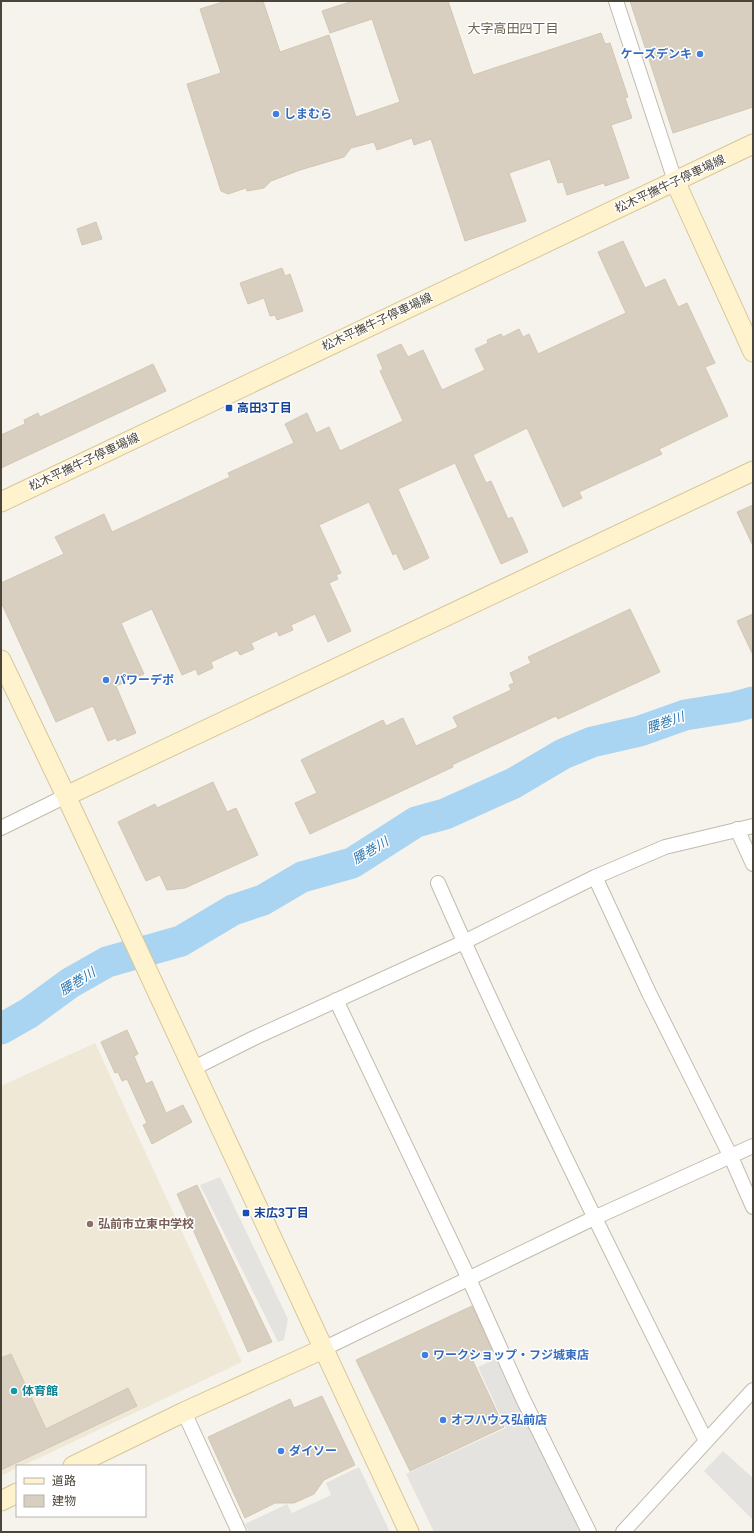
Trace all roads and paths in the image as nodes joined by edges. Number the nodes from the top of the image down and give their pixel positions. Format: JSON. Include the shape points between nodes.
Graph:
{"nodes":[{"id":1,"x":616,"y":1,"type":"edge"},
{"id":2,"x":753,"y":144,"type":"edge"},
{"id":3,"x":675,"y":181,"type":"junction"},
{"id":4,"x":753,"y":352,"type":"edge"},
{"id":5,"x":753,"y":471,"type":"edge"},
{"id":6,"x":1,"y":502,"type":"edge"},
{"id":7,"x":1,"y":660,"type":"edge"},
{"id":8,"x":66,"y":796,"type":"junction"},
{"id":9,"x":753,"y":826,"type":"edge"},
{"id":10,"x":1,"y":828,"type":"edge"},
{"id":11,"x":737,"y":829,"type":"junction"},
{"id":12,"x":753,"y":864,"type":"edge"},
{"id":13,"x":596,"y":877,"type":"junction"},
{"id":14,"x":438,"y":883,"type":"dead end"},
{"id":15,"x":464,"y":942,"type":"junction"},
{"id":16,"x":336,"y":1000,"type":"junction"},
{"id":17,"x":192,"y":1069,"type":"junction"},
{"id":18,"x":753,"y":1146,"type":"edge"},
{"id":19,"x":731,"y":1157,"type":"junction"},
{"id":20,"x":753,"y":1207,"type":"edge"},
{"id":21,"x":594,"y":1218,"type":"junction"},
{"id":22,"x":470,"y":1279,"type":"junction"},
{"id":23,"x":323,"y":1349,"type":"junction"},
{"id":24,"x":753,"y":1390,"type":"edge"},
{"id":25,"x":184,"y":1412,"type":"junction"},
{"id":26,"x":706,"y":1441,"type":"junction"},
{"id":27,"x":76,"y":1465,"type":"edge"},
{"id":28,"x":16,"y":1494,"type":"edge"},
{"id":29,"x":1,"y":1501,"type":"edge"},
{"id":30,"x":240,"y":1532,"type":"edge"},
{"id":31,"x":409,"y":1532,"type":"edge"},
{"id":32,"x":588,"y":1532,"type":"edge"},
{"id":33,"x":623,"y":1532,"type":"edge"}],
"edges":[{"from":1,"to":3,"type":"street"},
{"from":2,"to":3,"type":"street","name":"松木平撫牛子停車場線"},
{"from":3,"to":4,"type":"street"},
{"from":3,"to":6,"type":"street","name":"松木平撫牛子停車場線"},
{"from":5,"to":8,"type":"street"},
{"from":7,"to":8,"type":"street"},
{"from":8,"to":10,"type":"street"},
{"from":8,"to":17,"type":"street"},
{"from":9,"to":11,"type":"street"},
{"from":11,"to":12,"type":"street"},
{"from":11,"to":13,"type":"street","via":[[665,847]]},
{"from":13,"to":15,"type":"street"},
{"from":13,"to":19,"type":"street","via":[[649,993]]},
{"from":14,"to":15,"type":"street"},
{"from":15,"to":16,"type":"street"},
{"from":15,"to":21,"type":"street"},
{"from":16,"to":17,"type":"street"},
{"from":16,"to":22,"type":"street"},
{"from":17,"to":23,"type":"street"},
{"from":18,"to":19,"type":"street"},
{"from":19,"to":20,"type":"street"},
{"from":19,"to":21,"type":"street"},
{"from":21,"to":22,"type":"street"},
{"from":21,"to":26,"type":"street"},
{"from":22,"to":23,"type":"street"},
{"from":22,"to":32,"type":"street","via":[[523,1399]]},
{"from":23,"to":25,"type":"street"},
{"from":23,"to":31,"type":"street"},
{"from":24,"to":26,"type":"street"},
{"from":25,"to":27,"type":"street"},
{"from":25,"to":30,"type":"street"},
{"from":26,"to":33,"type":"street"},
{"from":28,"to":29,"type":"street"}]}
